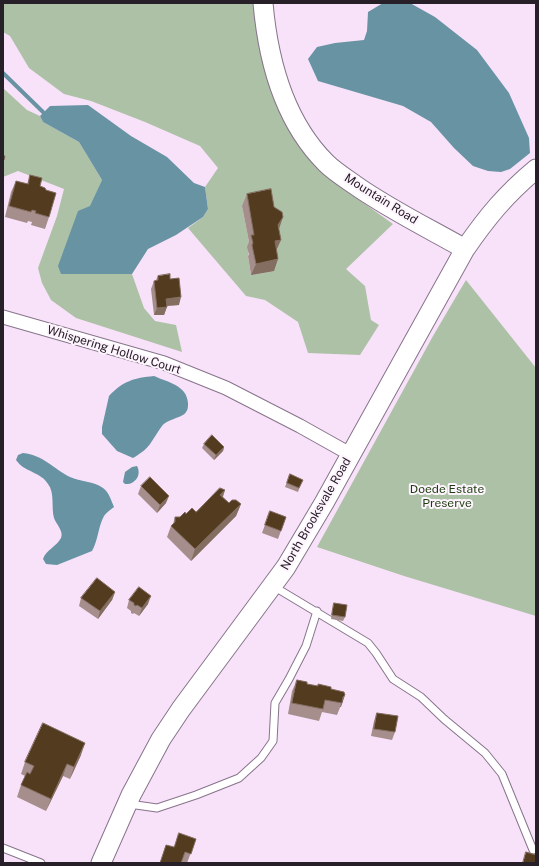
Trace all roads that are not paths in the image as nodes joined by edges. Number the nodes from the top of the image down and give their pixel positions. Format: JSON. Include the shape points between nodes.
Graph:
{"nodes":[{"id":1,"x":263,"y":3,"type":"edge"},
{"id":2,"x":536,"y":169,"type":"edge"},
{"id":3,"x":465,"y":249,"type":"junction"},
{"id":4,"x":3,"y":318,"type":"edge"},
{"id":5,"x":350,"y":454,"type":"junction"},
{"id":6,"x":273,"y":586,"type":"junction"},
{"id":7,"x":317,"y":611,"type":"junction"},
{"id":8,"x":127,"y":804,"type":"junction"},
{"id":9,"x":3,"y":848,"type":"edge"},
{"id":10,"x":533,"y":850,"type":"dead end"},
{"id":11,"x":41,"y":863,"type":"edge"},
{"id":12,"x":101,"y":863,"type":"edge"}],
"edges":[{"from":1,"to":3,"type":"main road","name":"Mountain Road","via":[[270,56],[278,81],[287,105],[311,146],[326,164],[365,192]]},
{"from":2,"to":3,"type":"main road","name":"North Brooksvale Road","via":[[489,215]]},
{"from":3,"to":5,"type":"main road","name":"North Brooksvale Road"},
{"from":4,"to":5,"type":"street","name":"Whispering Hollow Court","via":[[164,363],[226,388]]},
{"from":5,"to":6,"type":"main road","name":"North Brooksvale Road","via":[[307,533]]},
{"from":6,"to":7,"type":"lane"},
{"from":6,"to":8,"type":"main road","name":"North Brooksvale Road","via":[[161,739]]},
{"from":7,"to":8,"type":"lane","via":[[306,646],[275,703],[273,741],[261,758],[238,778],[196,795],[157,808]]},
{"from":7,"to":10,"type":"lane","via":[[368,643],[393,679],[421,697],[485,753],[502,774]]},
{"from":8,"to":12,"type":"main road","name":"North Brooksvale Road"},
{"from":9,"to":11,"type":"lane"}]}
